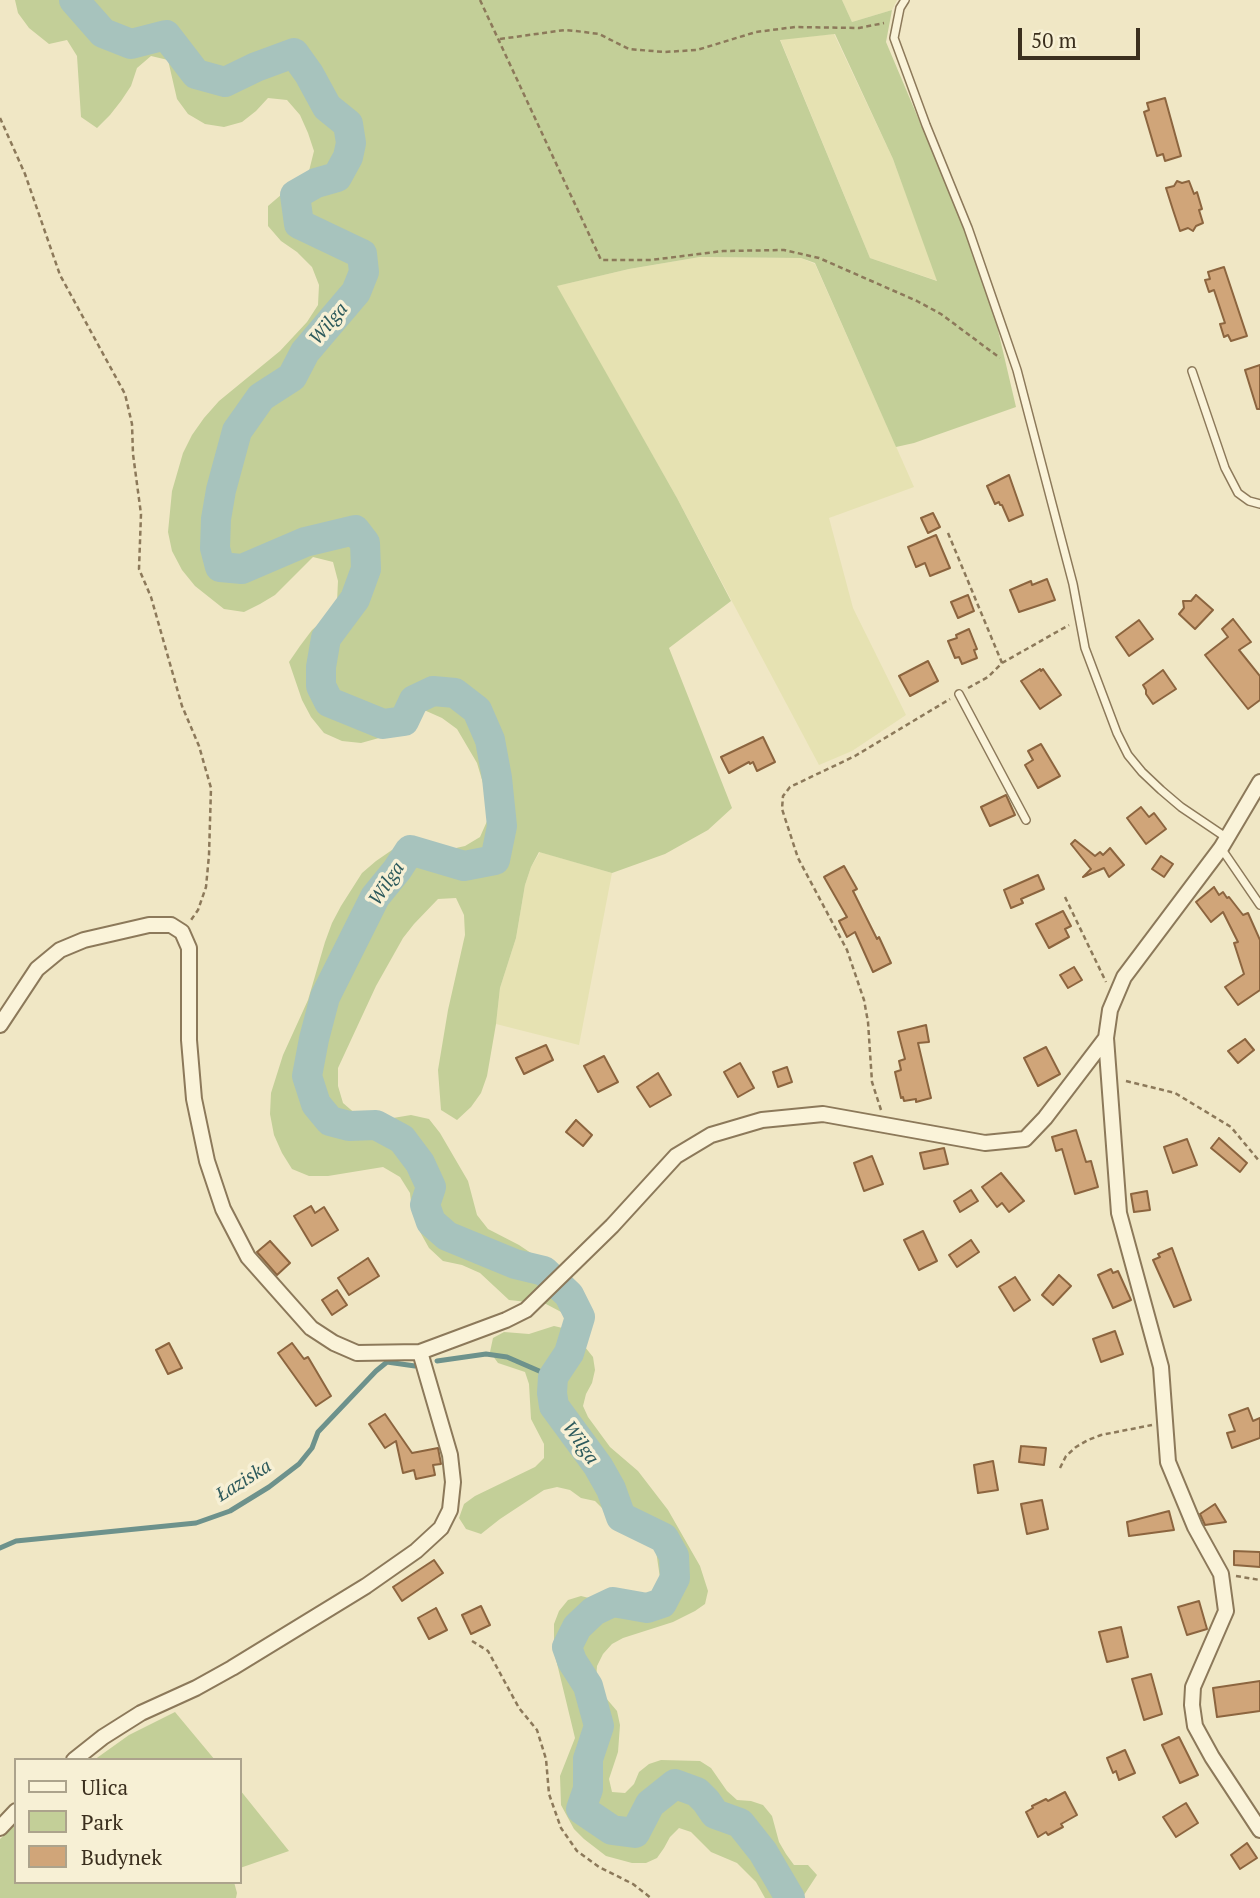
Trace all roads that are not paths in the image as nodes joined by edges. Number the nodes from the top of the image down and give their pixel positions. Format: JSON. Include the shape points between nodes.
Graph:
{"nodes":[{"id":1,"x":905,"y":0,"type":"edge"},
{"id":2,"x":1192,"y":371,"type":"dead end"},
{"id":3,"x":1260,"y":504,"type":"edge"},
{"id":4,"x":959,"y":694,"type":"road end"},
{"id":5,"x":1260,"y":782,"type":"edge"},
{"id":6,"x":1026,"y":820,"type":"dead end"},
{"id":7,"x":1225,"y":843,"type":"junction"},
{"id":8,"x":1260,"y":905,"type":"edge"},
{"id":9,"x":0,"y":1024,"type":"edge"},
{"id":10,"x":1106,"y":1038,"type":"junction"},
{"id":11,"x":420,"y":1352,"type":"junction"},
{"id":12,"x":77,"y":1758,"type":"edge"},
{"id":13,"x":14,"y":1813,"type":"edge"},
{"id":14,"x":0,"y":1828,"type":"edge"},
{"id":15,"x":1260,"y":1830,"type":"edge"}],
"edges":[{"from":1,"to":7,"type":"lane","via":[[894,38],[1017,370],[1073,584],[1085,648],[1117,733],[1142,772]]},
{"from":2,"to":3,"type":"lane","via":[[1225,468],[1238,493]]},
{"from":4,"to":6,"type":"lane"},
{"from":5,"to":7,"type":"street"},
{"from":7,"to":8,"type":"lane"},
{"from":7,"to":10,"type":"street","via":[[1124,977],[1110,1010]]},
{"from":9,"to":11,"type":"street","via":[[37,969],[60,950],[149,925],[171,925],[182,932],[189,948],[194,1099],[223,1209],[248,1257],[312,1328],[334,1343],[357,1353]]},
{"from":10,"to":11,"type":"street","via":[[1025,1139],[985,1143],[822,1114],[762,1120],[711,1135],[676,1156],[526,1310]]},
{"from":10,"to":15,"type":"street","via":[[1119,1213],[1161,1367],[1168,1462],[1221,1574],[1226,1611],[1193,1687],[1195,1726]]},
{"from":11,"to":12,"type":"street","via":[[450,1455],[450,1510],[441,1528],[366,1586],[232,1668],[141,1713]]},
{"from":13,"to":14,"type":"street"}]}
